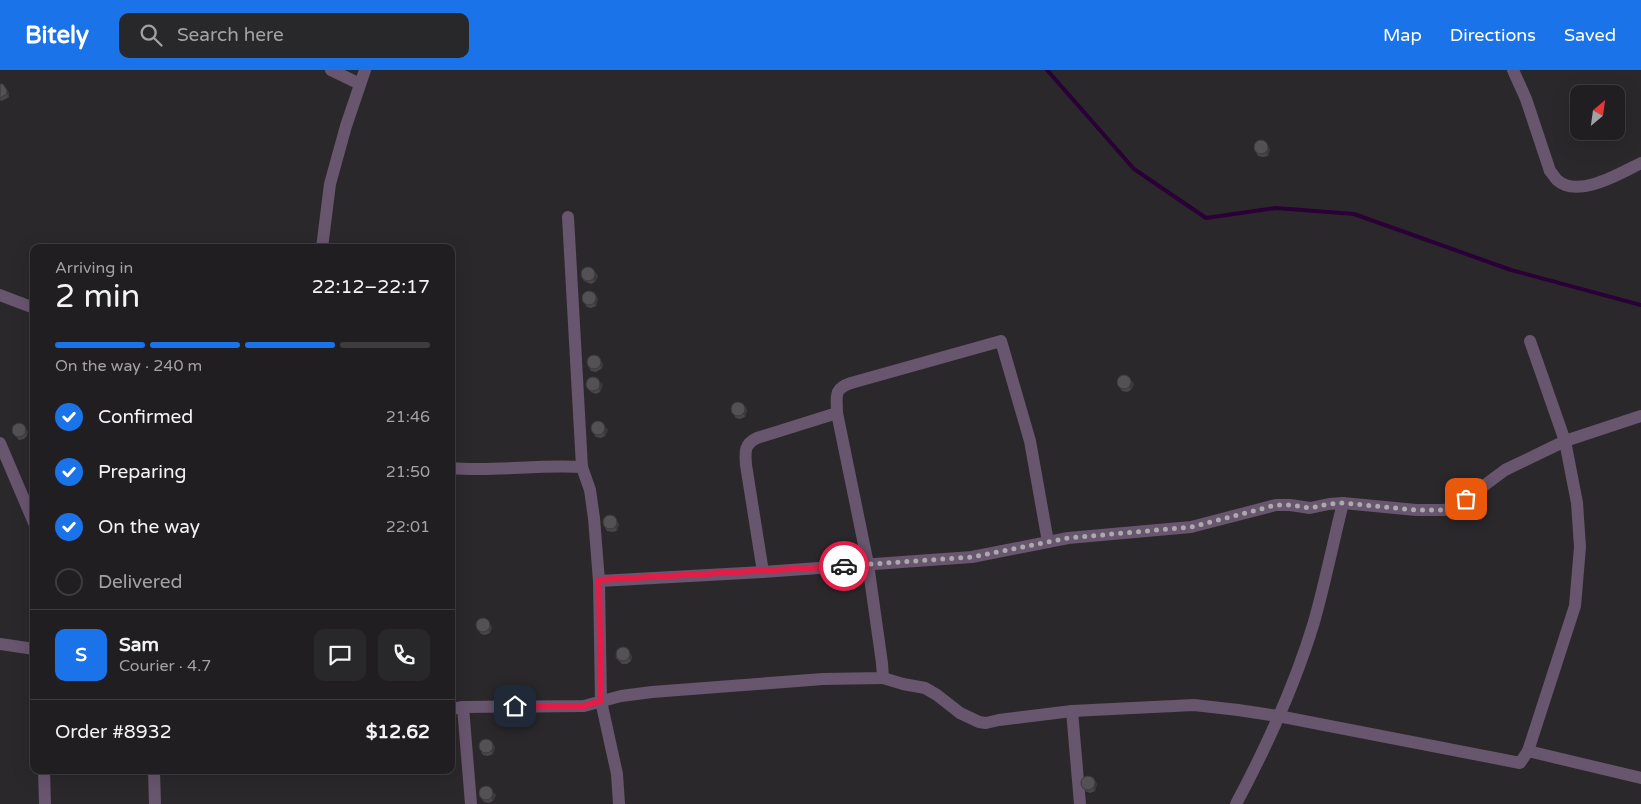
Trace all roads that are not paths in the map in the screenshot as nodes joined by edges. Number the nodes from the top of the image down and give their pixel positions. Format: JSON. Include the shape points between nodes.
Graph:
{"nodes":[{"id":1,"x":331,"y":70,"type":"edge"},
{"id":2,"x":365,"y":70,"type":"edge"},
{"id":3,"x":1513,"y":70,"type":"edge"},
{"id":4,"x":360,"y":84,"type":"junction"},
{"id":5,"x":1641,"y":163,"type":"edge"},
{"id":6,"x":568,"y":217,"type":"dead end"},
{"id":7,"x":322,"y":244,"type":"edge"},
{"id":8,"x":0,"y":295,"type":"edge"},
{"id":9,"x":30,"y":306,"type":"edge"},
{"id":10,"x":1530,"y":341,"type":"dead end"},
{"id":11,"x":837,"y":413,"type":"junction"},
{"id":12,"x":1641,"y":416,"type":"edge"},
{"id":13,"x":1565,"y":441,"type":"junction"},
{"id":14,"x":0,"y":443,"type":"edge"},
{"id":15,"x":582,"y":467,"type":"junction"},
{"id":16,"x":455,"y":468,"type":"edge"},
{"id":17,"x":1343,"y":503,"type":"junction"},
{"id":18,"x":30,"y":514,"type":"edge"},
{"id":19,"x":1048,"y":542,"type":"junction"},
{"id":20,"x":868,"y":564,"type":"junction"},
{"id":21,"x":763,"y":572,"type":"junction"},
{"id":22,"x":599,"y":580,"type":"junction"},
{"id":23,"x":0,"y":644,"type":"edge"},
{"id":24,"x":30,"y":648,"type":"edge"},
{"id":25,"x":883,"y":678,"type":"junction"},
{"id":26,"x":601,"y":701,"type":"junction"},
{"id":27,"x":457,"y":708,"type":"edge"},
{"id":28,"x":1072,"y":711,"type":"junction"},
{"id":29,"x":1278,"y":716,"type":"junction"},
{"id":30,"x":1528,"y":751,"type":"junction"},
{"id":31,"x":44,"y":774,"type":"edge"},
{"id":32,"x":154,"y":774,"type":"edge"},
{"id":33,"x":1641,"y":778,"type":"edge"},
{"id":34,"x":45,"y":804,"type":"edge"},
{"id":35,"x":155,"y":804,"type":"edge"},
{"id":36,"x":471,"y":804,"type":"edge"},
{"id":37,"x":619,"y":804,"type":"edge"},
{"id":38,"x":1080,"y":804,"type":"edge"},
{"id":39,"x":1236,"y":804,"type":"edge"}],
"edges":[{"from":1,"to":4,"type":"street"},
{"from":2,"to":4,"type":"street"},
{"from":3,"to":5,"type":"street","via":[[1550,171],[1557,180],[1565,185],[1587,187]]},
{"from":4,"to":7,"type":"street","via":[[330,184]]},
{"from":6,"to":15,"type":"street"},
{"from":8,"to":9,"type":"street"},
{"from":10,"to":13,"type":"street"},
{"from":11,"to":19,"type":"street","via":[[836,396],[842,386],[1000,341],[1030,440]]},
{"from":11,"to":20,"type":"street"},
{"from":11,"to":21,"type":"street","via":[[750,441],[745,448]]},
{"from":12,"to":13,"type":"street"},
{"from":13,"to":17,"type":"street","via":[[1505,470],[1445,510]]},
{"from":13,"to":30,"type":"street","via":[[1577,503],[1580,547],[1575,606]]},
{"from":14,"to":18,"type":"street"},
{"from":15,"to":16,"type":"street"},
{"from":15,"to":22,"type":"street","via":[[590,490]]},
{"from":17,"to":19,"type":"street","via":[[1310,508],[1276,505],[1191,527]]},
{"from":17,"to":29,"type":"street","via":[[1313,622]]},
{"from":19,"to":20,"type":"street","via":[[972,557]]},
{"from":20,"to":21,"type":"street"},
{"from":20,"to":25,"type":"street"},
{"from":21,"to":22,"type":"street"},
{"from":22,"to":26,"type":"street"},
{"from":23,"to":24,"type":"street"},
{"from":25,"to":26,"type":"street","via":[[823,679],[652,692]]},
{"from":25,"to":28,"type":"street","via":[[925,688],[960,713],[979,722]]},
{"from":26,"to":27,"type":"street","via":[[584,706]]},
{"from":26,"to":37,"type":"street"},
{"from":27,"to":36,"type":"street"},
{"from":28,"to":29,"type":"street","via":[[1194,705]]},
{"from":28,"to":38,"type":"street"},
{"from":29,"to":30,"type":"street","via":[[1520,763]]},
{"from":29,"to":39,"type":"street"},
{"from":30,"to":33,"type":"street"},
{"from":31,"to":34,"type":"street"},
{"from":32,"to":35,"type":"street"}]}
